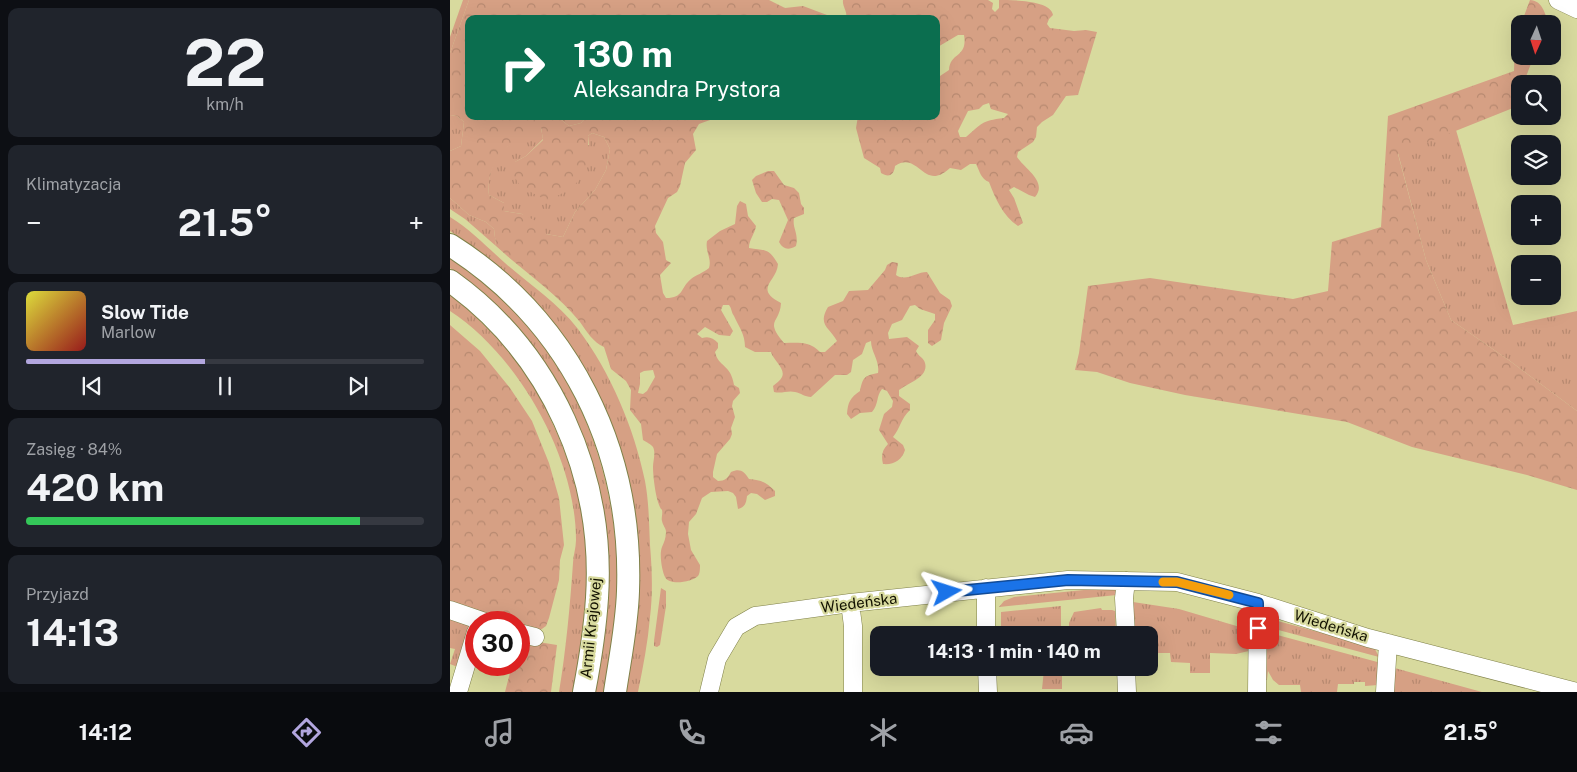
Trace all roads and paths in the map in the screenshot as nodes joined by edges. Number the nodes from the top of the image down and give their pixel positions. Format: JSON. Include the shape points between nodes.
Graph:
{"nodes":[{"id":1,"x":1558,"y":0,"type":"edge"},
{"id":2,"x":1577,"y":9,"type":"edge"},
{"id":3,"x":450,"y":245,"type":"edge"},
{"id":4,"x":450,"y":281,"type":"edge"},
{"id":5,"x":1126,"y":581,"type":"junction"},
{"id":6,"x":986,"y":588,"type":"junction"},
{"id":7,"x":850,"y":603,"type":"junction"},
{"id":8,"x":1258,"y":603,"type":"junction"},
{"id":9,"x":450,"y":610,"type":"edge"},
{"id":10,"x":465,"y":618,"type":"edge"},
{"id":11,"x":986,"y":626,"type":"edge"},
{"id":12,"x":1126,"y":626,"type":"edge"},
{"id":13,"x":1388,"y":643,"type":"junction"},
{"id":14,"x":465,"y":671,"type":"edge"},
{"id":15,"x":987,"y":676,"type":"edge"},
{"id":16,"x":1126,"y":676,"type":"edge"},
{"id":17,"x":1514,"y":684,"type":"edge"},
{"id":18,"x":458,"y":692,"type":"edge"},
{"id":19,"x":584,"y":692,"type":"edge"},
{"id":20,"x":615,"y":692,"type":"edge"},
{"id":21,"x":709,"y":692,"type":"edge"},
{"id":22,"x":853,"y":692,"type":"edge"},
{"id":23,"x":988,"y":692,"type":"edge"},
{"id":24,"x":1127,"y":692,"type":"edge"},
{"id":25,"x":1257,"y":692,"type":"edge"},
{"id":26,"x":1385,"y":692,"type":"edge"},
{"id":27,"x":1577,"y":692,"type":"edge"}],
"edges":[{"from":1,"to":2,"type":"street"},
{"from":3,"to":20,"type":"main road","name":"Armii Krajowej","via":[[492,274],[542,326],[567,358],[605,437],[622,499],[628,561],[626,617]]},
{"from":4,"to":19,"type":"main road","name":"Armii Krajowej","via":[[499,323],[533,365],[561,411],[582,463],[594,519],[598,577]]},
{"from":5,"to":6,"type":"street","name":"Wiedeńska","via":[[1068,580]]},
{"from":5,"to":8,"type":"street","name":"Wiedeńska","via":[[1177,582]]},
{"from":5,"to":12,"type":"street"},
{"from":6,"to":7,"type":"street","name":"Wiedeńska"},
{"from":6,"to":11,"type":"street"},
{"from":7,"to":21,"type":"street","name":"Wiedeńska","via":[[755,616],[736,628],[717,659]]},
{"from":7,"to":22,"type":"street"},
{"from":8,"to":13,"type":"street","name":"Wiedeńska"},
{"from":8,"to":25,"type":"street"},
{"from":9,"to":10,"type":"street"},
{"from":13,"to":17,"type":"street","name":"Wiedeńska"},
{"from":13,"to":26,"type":"street"},
{"from":14,"to":18,"type":"street"},
{"from":15,"to":23,"type":"street"},
{"from":16,"to":24,"type":"street"},
{"from":17,"to":27,"type":"street","name":"Wiedeńska"}]}
